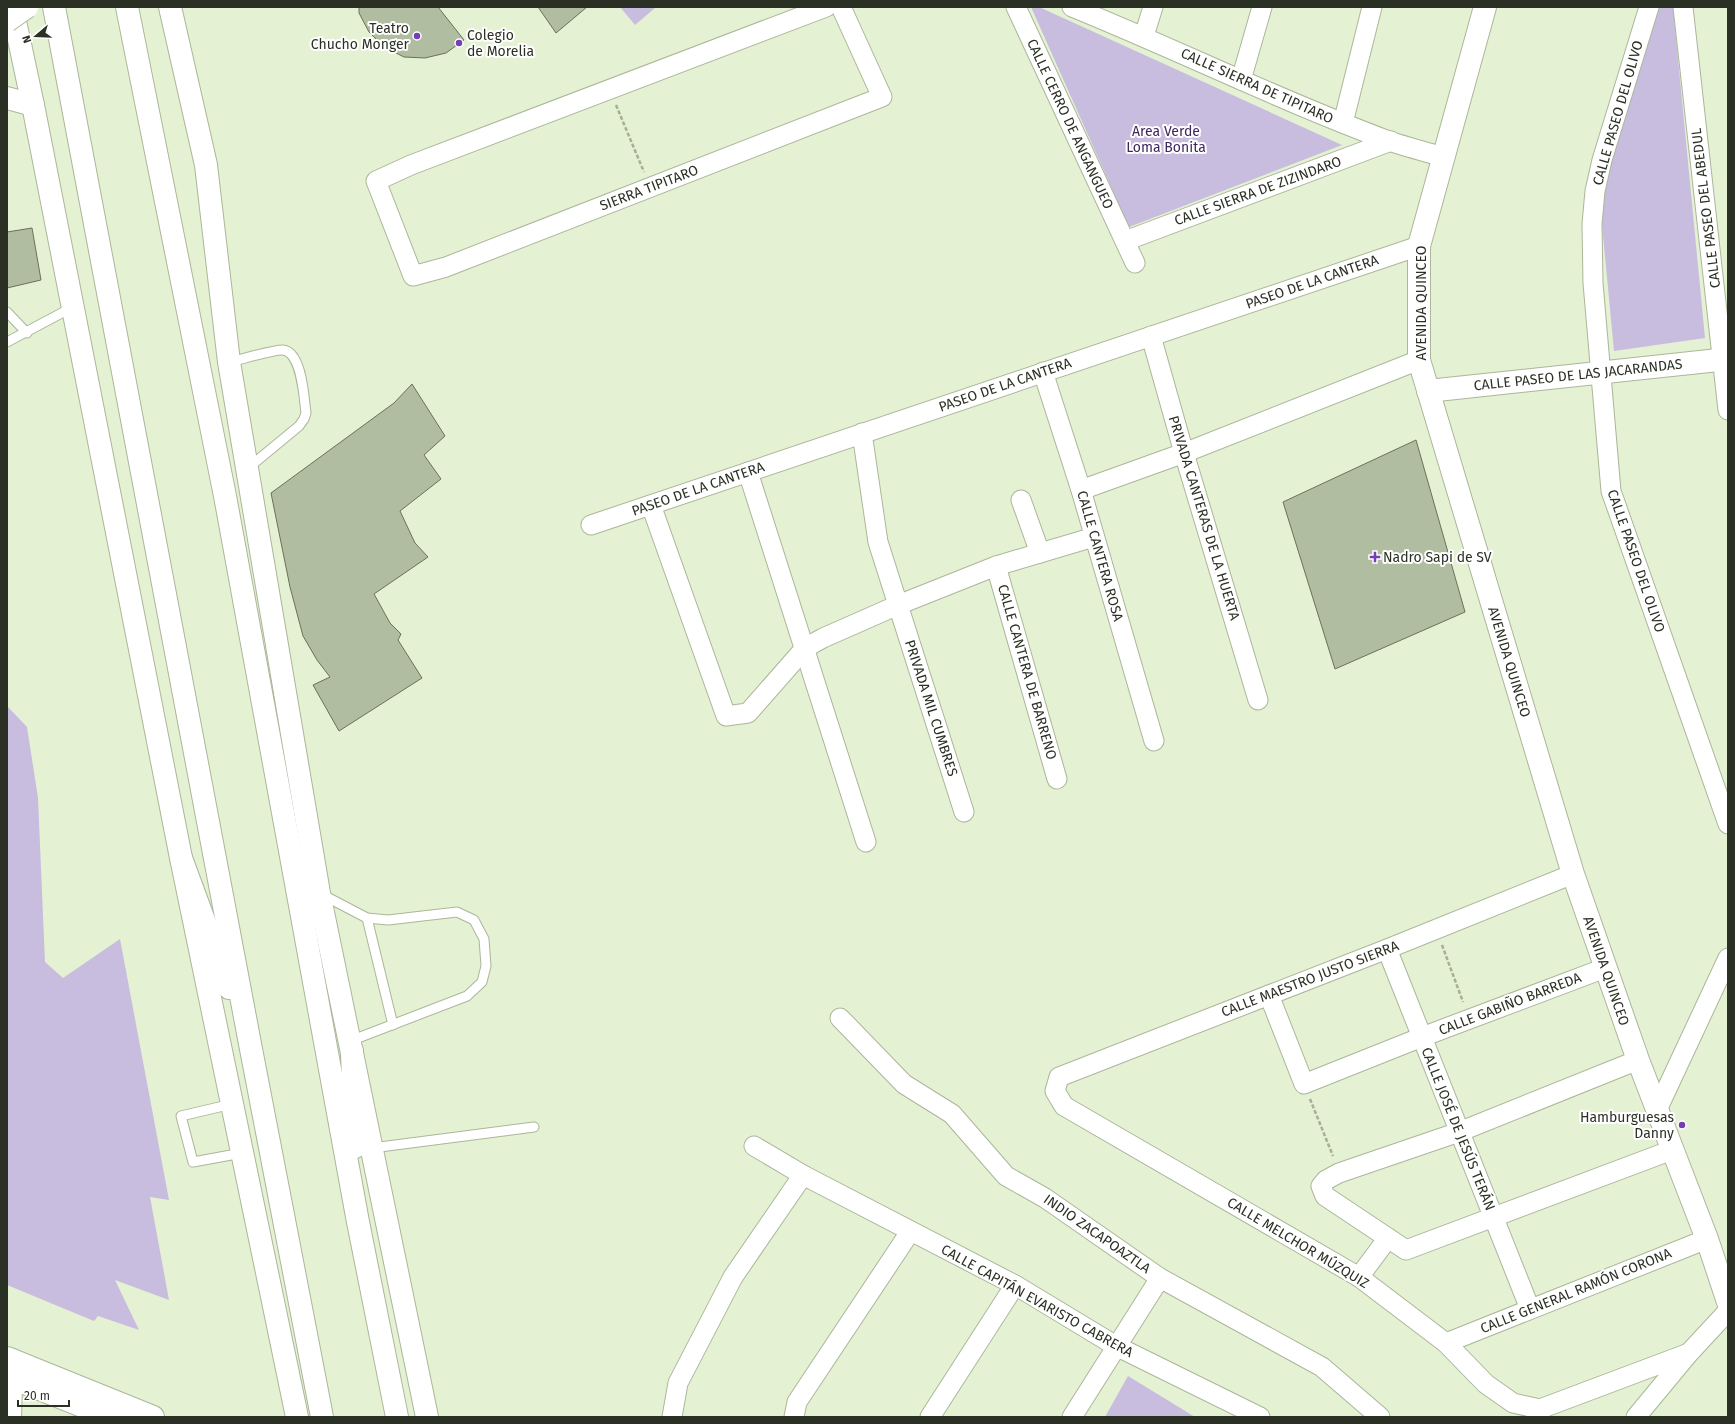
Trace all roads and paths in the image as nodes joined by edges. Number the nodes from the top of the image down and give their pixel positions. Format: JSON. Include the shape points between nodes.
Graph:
{"nodes":[{"id":1,"x":12,"y":7,"type":"edge"},
{"id":2,"x":27,"y":7,"type":"edge"},
{"id":3,"x":54,"y":7,"type":"edge"},
{"id":4,"x":127,"y":7,"type":"edge"},
{"id":5,"x":170,"y":7,"type":"edge"},
{"id":6,"x":183,"y":7,"type":"edge"},
{"id":7,"x":826,"y":7,"type":"edge"},
{"id":8,"x":841,"y":7,"type":"edge"},
{"id":9,"x":1016,"y":7,"type":"edge"},
{"id":10,"x":1072,"y":7,"type":"edge"},
{"id":11,"x":1153,"y":7,"type":"edge"},
{"id":12,"x":1262,"y":7,"type":"edge"},
{"id":13,"x":1372,"y":7,"type":"edge"},
{"id":14,"x":1485,"y":7,"type":"edge"},
{"id":15,"x":1649,"y":7,"type":"edge"},
{"id":16,"x":1683,"y":7,"type":"edge"},
{"id":17,"x":7,"y":21,"type":"edge"},
{"id":18,"x":1144,"y":36,"type":"junction"},
{"id":19,"x":1241,"y":80,"type":"junction"},
{"id":20,"x":609,"y":90,"type":"junction"},
{"id":21,"x":7,"y":98,"type":"edge"},
{"id":22,"x":33,"y":105,"type":"junction"},
{"id":23,"x":1343,"y":123,"type":"junction"},
{"id":24,"x":1391,"y":141,"type":"junction"},
{"id":25,"x":1444,"y":157,"type":"junction"},
{"id":26,"x":206,"y":165,"type":"junction"},
{"id":27,"x":651,"y":187,"type":"junction"},
{"id":28,"x":1125,"y":241,"type":"junction"},
{"id":29,"x":1419,"y":246,"type":"junction"},
{"id":30,"x":1135,"y":263,"type":"dead end"},
{"id":31,"x":73,"y":307,"type":"junction"},
{"id":32,"x":7,"y":312,"type":"edge"},
{"id":33,"x":27,"y":333,"type":"junction"},
{"id":34,"x":1151,"y":336,"type":"junction"},
{"id":35,"x":7,"y":342,"type":"edge"},
{"id":36,"x":1725,"y":359,"type":"edge"},
{"id":37,"x":1419,"y":360,"type":"junction"},
{"id":38,"x":229,"y":362,"type":"junction"},
{"id":39,"x":1043,"y":372,"type":"junction"},
{"id":40,"x":1600,"y":372,"type":"junction"},
{"id":41,"x":1428,"y":391,"type":"junction"},
{"id":42,"x":1728,"y":410,"type":"edge"},
{"id":43,"x":862,"y":434,"type":"junction"},
{"id":44,"x":1184,"y":453,"type":"junction"},
{"id":45,"x":247,"y":468,"type":"junction"},
{"id":46,"x":748,"y":472,"type":"junction"},
{"id":47,"x":1081,"y":490,"type":"junction"},
{"id":48,"x":1021,"y":500,"type":"dead end"},
{"id":49,"x":651,"y":505,"type":"junction"},
{"id":50,"x":591,"y":525,"type":"dead end"},
{"id":51,"x":1094,"y":537,"type":"junction"},
{"id":52,"x":1040,"y":553,"type":"junction"},
{"id":53,"x":996,"y":566,"type":"junction"},
{"id":54,"x":898,"y":605,"type":"junction"},
{"id":55,"x":806,"y":648,"type":"junction"},
{"id":56,"x":1258,"y":700,"type":"dead end"},
{"id":57,"x":1154,"y":741,"type":"dead end"},
{"id":58,"x":1057,"y":779,"type":"dead end"},
{"id":59,"x":1722,"y":791,"type":"edge"},
{"id":60,"x":964,"y":812,"type":"dead end"},
{"id":61,"x":1728,"y":824,"type":"edge"},
{"id":62,"x":866,"y":842,"type":"dead end"},
{"id":63,"x":181,"y":858,"type":"junction"},
{"id":64,"x":1573,"y":874,"type":"junction"},
{"id":65,"x":319,"y":893,"type":"junction"},
{"id":66,"x":367,"y":918,"type":"junction"},
{"id":67,"x":1437,"y":930,"type":"junction"},
{"id":68,"x":1387,"y":950,"type":"junction"},
{"id":69,"x":1728,"y":958,"type":"edge"},
{"id":70,"x":1605,"y":968,"type":"junction"},
{"id":71,"x":1269,"y":995,"type":"junction"},
{"id":72,"x":840,"y":1018,"type":"dead end"},
{"id":73,"x":1469,"y":1020,"type":"junction"},
{"id":74,"x":393,"y":1025,"type":"junction"},
{"id":75,"x":1422,"y":1037,"type":"junction"},
{"id":76,"x":351,"y":1046,"type":"junction"},
{"id":77,"x":251,"y":1049,"type":"junction"},
{"id":78,"x":1638,"y":1060,"type":"junction"},
{"id":79,"x":1304,"y":1084,"type":"junction"},
{"id":80,"x":1055,"y":1091,"type":"joint"},
{"id":81,"x":232,"y":1104,"type":"junction"},
{"id":82,"x":1657,"y":1110,"type":"junction"},
{"id":83,"x":534,"y":1127,"type":"dead end"},
{"id":84,"x":1459,"y":1132,"type":"junction"},
{"id":85,"x":754,"y":1146,"type":"dead end"},
{"id":86,"x":372,"y":1148,"type":"junction"},
{"id":87,"x":1672,"y":1150,"type":"junction"},
{"id":88,"x":242,"y":1153,"type":"junction"},
{"id":89,"x":1339,"y":1173,"type":"junction"},
{"id":90,"x":802,"y":1175,"type":"junction"},
{"id":91,"x":1493,"y":1217,"type":"junction"},
{"id":92,"x":358,"y":1222,"type":"junction"},
{"id":93,"x":910,"y":1232,"type":"junction"},
{"id":94,"x":1388,"y":1238,"type":"junction"},
{"id":95,"x":1706,"y":1239,"type":"junction"},
{"id":96,"x":1359,"y":1277,"type":"junction"},
{"id":97,"x":1160,"y":1278,"type":"junction"},
{"id":98,"x":1015,"y":1285,"type":"junction"},
{"id":99,"x":1728,"y":1302,"type":"edge"},
{"id":100,"x":1530,"y":1309,"type":"junction"},
{"id":101,"x":1728,"y":1312,"type":"edge"},
{"id":102,"x":1446,"y":1343,"type":"junction"},
{"id":103,"x":1116,"y":1346,"type":"junction"},
{"id":104,"x":1689,"y":1353,"type":"junction"},
{"id":105,"x":9,"y":1368,"type":"edge"},
{"id":106,"x":73,"y":1402,"type":"edge"},
{"id":107,"x":10,"y":1417,"type":"edge"},
{"id":108,"x":110,"y":1417,"type":"edge"},
{"id":109,"x":152,"y":1417,"type":"edge"},
{"id":110,"x":297,"y":1417,"type":"edge"},
{"id":111,"x":322,"y":1417,"type":"edge"},
{"id":112,"x":397,"y":1417,"type":"edge"},
{"id":113,"x":427,"y":1417,"type":"edge"},
{"id":114,"x":672,"y":1417,"type":"edge"},
{"id":115,"x":794,"y":1417,"type":"edge"},
{"id":116,"x":930,"y":1417,"type":"edge"},
{"id":117,"x":1072,"y":1417,"type":"edge"},
{"id":118,"x":1260,"y":1417,"type":"edge"},
{"id":119,"x":1380,"y":1417,"type":"edge"},
{"id":120,"x":1636,"y":1417,"type":"edge"}],
"edges":[{"from":1,"to":22,"type":"main road"},
{"from":2,"to":17,"type":"main road","bridge":true},
{"from":3,"to":77,"type":"main road"},
{"from":4,"to":92,"type":"main road","via":[[225,496]]},
{"from":5,"to":26,"type":"main road"},
{"from":6,"to":26,"type":"main road","via":[[180,22]]},
{"from":7,"to":20,"type":"street"},
{"from":8,"to":27,"type":"street","name":"SIERRA TIPITARO","via":[[882,97]]},
{"from":9,"to":28,"type":"street","name":"CALLE CERRO DE ANGANGUEO"},
{"from":10,"to":18,"type":"street","name":"CALLE SIERRA DE TIPITARO"},
{"from":11,"to":18,"type":"street"},
{"from":12,"to":19,"type":"street"},
{"from":13,"to":23,"type":"street"},
{"from":14,"to":25,"type":"main road","name":"AVENIDA QUINCEO"},
{"from":15,"to":40,"type":"street","name":"CALLE PASEO DEL OLIVO","via":[[1602,160],[1595,192],[1592,224],[1593,283]]},
{"from":16,"to":36,"type":"street","name":"CALLE PASEO DEL ABEDUL"},
{"from":18,"to":19,"type":"street","name":"CALLE SIERRA DE TIPITARO"},
{"from":19,"to":23,"type":"street","name":"CALLE SIERRA DE TIPITARO"},
{"from":20,"to":27,"type":"path"},
{"from":20,"to":27,"type":"street","name":"SIERRA TIPITARO","via":[[411,165],[376,181],[413,276],[446,267]]},
{"from":21,"to":22,"type":"main road"},
{"from":22,"to":31,"type":"main road"},
{"from":23,"to":24,"type":"street","name":"CALLE SIERRA DE TIPITARO"},
{"from":24,"to":25,"type":"street","name":"CALLE SIERRA DE TIPITARO"},
{"from":24,"to":28,"type":"street","name":"CALLE SIERRA DE ZIZINDARO"},
{"from":25,"to":29,"type":"main road","name":"AVENIDA QUINCEO"},
{"from":26,"to":38,"type":"main road"},
{"from":28,"to":30,"type":"street","name":"CALLE CERRO DE ANGANGUEO"},
{"from":29,"to":34,"type":"street","name":"PASEO DE LA CANTERA"},
{"from":29,"to":37,"type":"main road","name":"AVENIDA QUINCEO"},
{"from":31,"to":33,"type":"lane"},
{"from":31,"to":63,"type":"main road"},
{"from":32,"to":33,"type":"lane"},
{"from":33,"to":35,"type":"lane"},
{"from":34,"to":39,"type":"street","name":"PASEO DE LA CANTERA"},
{"from":34,"to":44,"type":"street","name":"PRIVADA CANTERAS DE LA HUERTA"},
{"from":36,"to":40,"type":"main road","name":"CALLE PASEO DE LAS JACARANDAS"},
{"from":36,"to":42,"type":"street","name":"CALLE PASEO DEL ABEDUL"},
{"from":37,"to":41,"type":"main road","name":"AVENIDA QUINCEO"},
{"from":37,"to":44,"type":"street"},
{"from":38,"to":45,"type":"main road"},
{"from":38,"to":45,"type":"lane","via":[[283,350],[293,355],[298,364],[306,413],[304,420]]},
{"from":39,"to":43,"type":"street","name":"PASEO DE LA CANTERA"},
{"from":39,"to":47,"type":"street","name":"CALLE CANTERA ROSA"},
{"from":40,"to":41,"type":"main road","name":"CALLE PASEO DE LAS JACARANDAS"},
{"from":40,"to":59,"type":"street","name":"CALLE PASEO DEL OLIVO","via":[[1610,491]]},
{"from":41,"to":64,"type":"main road","name":"AVENIDA QUINCEO"},
{"from":43,"to":46,"type":"street","name":"PASEO DE LA CANTERA"},
{"from":43,"to":54,"type":"street","name":"PRIVADA MIL CUMBRES","via":[[878,542]]},
{"from":44,"to":47,"type":"street"},
{"from":44,"to":56,"type":"street","name":"PRIVADA CANTERAS DE LA HUERTA"},
{"from":45,"to":65,"type":"main road"},
{"from":46,"to":49,"type":"street","name":"PASEO DE LA CANTERA"},
{"from":46,"to":55,"type":"street"},
{"from":47,"to":51,"type":"street","name":"CALLE CANTERA ROSA"},
{"from":48,"to":52,"type":"street"},
{"from":49,"to":50,"type":"street","name":"PASEO DE LA CANTERA"},
{"from":49,"to":55,"type":"street","via":[[726,716],[748,713]]},
{"from":51,"to":52,"type":"street"},
{"from":51,"to":57,"type":"street","name":"CALLE CANTERA ROSA"},
{"from":52,"to":53,"type":"street"},
{"from":53,"to":54,"type":"street"},
{"from":53,"to":58,"type":"street","name":"CALLE CANTERA DE BARRENO"},
{"from":54,"to":55,"type":"street"},
{"from":54,"to":60,"type":"street","name":"PRIVADA MIL CUMBRES"},
{"from":55,"to":62,"type":"street"},
{"from":59,"to":61,"type":"street","name":"CALLE PASEO DEL OLIVO"},
{"from":63,"to":77,"type":"main road"},
{"from":63,"to":81,"type":"main road"},
{"from":64,"to":67,"type":"street","name":"CALLE MAESTRO JUSTO SIERRA"},
{"from":64,"to":70,"type":"main road","name":"AVENIDA QUINCEO"},
{"from":65,"to":66,"type":"lane"},
{"from":65,"to":76,"type":"main road"},
{"from":66,"to":74,"type":"lane"},
{"from":66,"to":74,"type":"lane","via":[[388,920],[457,912],[474,920],[484,939],[486,966],[482,982],[467,996]]},
{"from":67,"to":68,"type":"street","name":"CALLE MAESTRO JUSTO SIERRA"},
{"from":67,"to":73,"type":"path"},
{"from":68,"to":71,"type":"street","name":"CALLE MAESTRO JUSTO SIERRA"},
{"from":68,"to":75,"type":"street","name":"CALLE JOSÉ DE JESÚS TERÁN"},
{"from":69,"to":82,"type":"street"},
{"from":70,"to":73,"type":"street","name":"CALLE GABIÑO BARREDA"},
{"from":70,"to":78,"type":"main road","name":"AVENIDA QUINCEO"},
{"from":71,"to":79,"type":"street"},
{"from":71,"to":80,"type":"street","name":"CALLE MAESTRO JUSTO SIERRA","via":[[1059,1077]]},
{"from":72,"to":97,"type":"street","name":"INDIO ZACAPOAZTLA","via":[[904,1084],[952,1114],[1006,1176],[1045,1198]]},
{"from":73,"to":75,"type":"street","name":"CALLE GABIÑO BARREDA"},
{"from":74,"to":76,"type":"lane"},
{"from":75,"to":79,"type":"street","name":"CALLE GABIÑO BARREDA"},
{"from":75,"to":84,"type":"street","name":"CALLE JOSÉ DE JESÚS TERÁN"},
{"from":76,"to":86,"type":"main road"},
{"from":76,"to":92,"type":"main road"},
{"from":77,"to":111,"type":"main road"},
{"from":78,"to":82,"type":"main road","name":"AVENIDA QUINCEO"},
{"from":78,"to":84,"type":"street"},
{"from":79,"to":89,"type":"path"},
{"from":80,"to":96,"type":"street","name":"CALLE MELCHOR MÚZQUIZ","via":[[1064,1106]]},
{"from":81,"to":88,"type":"main road"},
{"from":81,"to":88,"type":"lane","via":[[182,1116],[193,1162]]},
{"from":82,"to":87,"type":"main road","name":"AVENIDA QUINCEO"},
{"from":83,"to":86,"type":"lane"},
{"from":84,"to":89,"type":"street"},
{"from":84,"to":91,"type":"street","name":"CALLE JOSÉ DE JESÚS TERÁN"},
{"from":85,"to":90,"type":"street","name":"CALLE CAPITÁN EVARISTO CABRERA"},
{"from":86,"to":113,"type":"main road"},
{"from":87,"to":91,"type":"street"},
{"from":87,"to":95,"type":"main road","name":"AVENIDA QUINCEO"},
{"from":88,"to":110,"type":"main road"},
{"from":89,"to":94,"type":"street","via":[[1321,1186],[1325,1196]]},
{"from":90,"to":93,"type":"street","name":"CALLE CAPITÁN EVARISTO CABRERA"},
{"from":90,"to":114,"type":"street","via":[[733,1278],[678,1384]]},
{"from":91,"to":94,"type":"street","via":[[1406,1250]]},
{"from":91,"to":100,"type":"street","name":"CALLE JOSÉ DE JESÚS TERÁN"},
{"from":92,"to":112,"type":"main road"},
{"from":93,"to":98,"type":"street","name":"CALLE CAPITÁN EVARISTO CABRERA"},
{"from":93,"to":115,"type":"street","via":[[797,1402]]},
{"from":94,"to":96,"type":"street"},
{"from":95,"to":99,"type":"main road","name":"AVENIDA QUINCEO"},
{"from":95,"to":100,"type":"street","name":"CALLE GENERAL RAMÓN CORONA"},
{"from":96,"to":102,"type":"street","name":"CALLE MELCHOR MÚZQUIZ"},
{"from":97,"to":103,"type":"street"},
{"from":97,"to":119,"type":"street","name":"INDIO ZACAPOAZTLA","via":[[1322,1367]]},
{"from":98,"to":103,"type":"street","name":"CALLE CAPITÁN EVARISTO CABRERA"},
{"from":98,"to":116,"type":"street"},
{"from":100,"to":102,"type":"street","name":"CALLE GENERAL RAMÓN CORONA"},
{"from":101,"to":104,"type":"street"},
{"from":102,"to":104,"type":"street","name":"CALLE MELCHOR MÚZQUIZ","via":[[1486,1384],[1512,1403],[1540,1409]]},
{"from":103,"to":117,"type":"street"},
{"from":103,"to":118,"type":"street","name":"CALLE CAPITÁN EVARISTO CABRERA"},
{"from":104,"to":120,"type":"street"},
{"from":105,"to":106,"type":"main road"},
{"from":105,"to":107,"type":"main road"},
{"from":106,"to":108,"type":"main road"},
{"from":106,"to":109,"type":"main road"}]}
